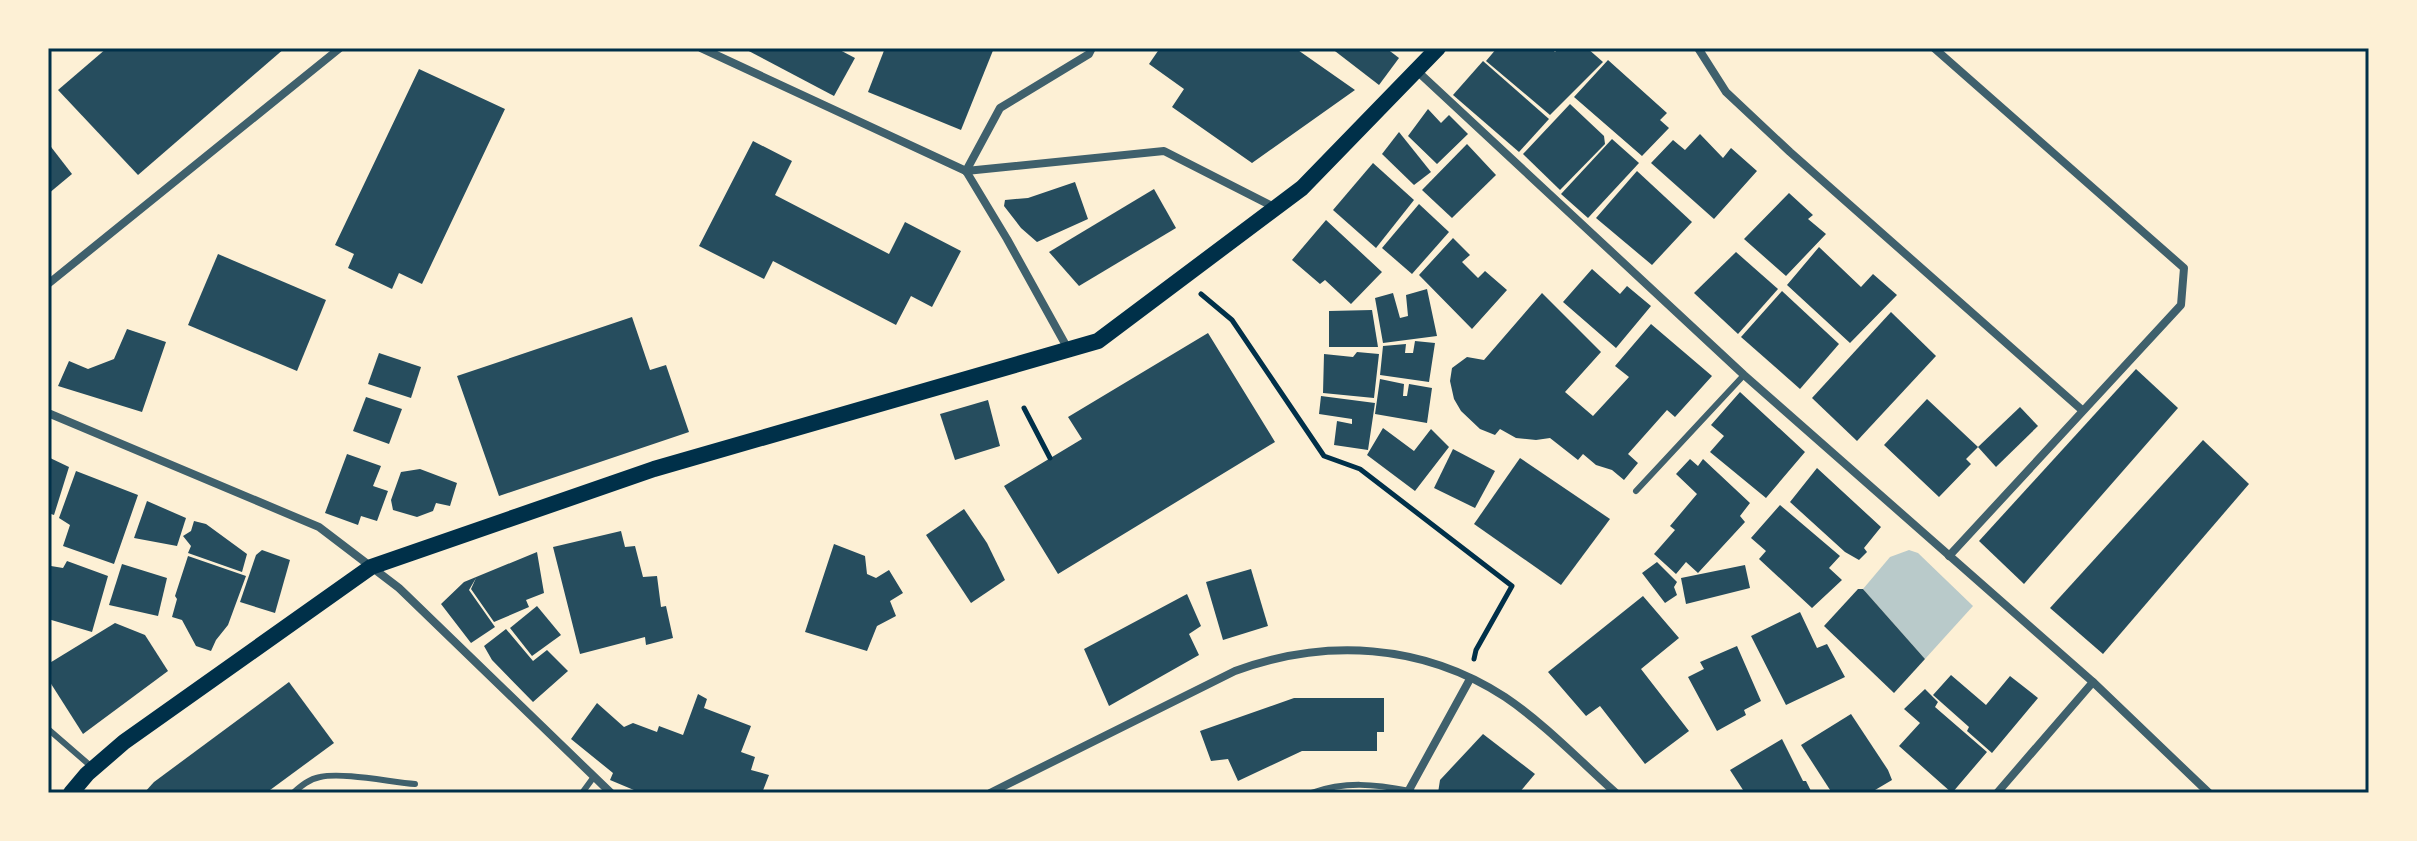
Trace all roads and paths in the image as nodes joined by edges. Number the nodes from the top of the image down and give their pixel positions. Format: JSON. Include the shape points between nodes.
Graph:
{"nodes":[{"id":1,"x":340,"y":48,"type":"edge"},
{"id":2,"x":701,"y":48,"type":"edge"},
{"id":3,"x":728,"y":48,"type":"edge"},
{"id":4,"x":1092,"y":48,"type":"edge"},
{"id":5,"x":1438,"y":48,"type":"edge"},
{"id":6,"x":1698,"y":48,"type":"edge"},
{"id":7,"x":1934,"y":48,"type":"edge"},
{"id":8,"x":722,"y":58,"type":"junction"},
{"id":9,"x":1416,"y":70,"type":"junction"},
{"id":10,"x":966,"y":171,"type":"junction"},
{"id":11,"x":1275,"y":208,"type":"junction"},
{"id":12,"x":1182,"y":277,"type":"junction"},
{"id":13,"x":48,"y":284,"type":"edge"},
{"id":14,"x":1068,"y":349,"type":"junction"},
{"id":15,"x":1744,"y":375,"type":"junction"},
{"id":16,"x":1024,"y":408,"type":"dead end"},
{"id":17,"x":2082,"y":410,"type":"junction"},
{"id":18,"x":48,"y":413,"type":"edge"},
{"id":19,"x":1050,"y":458,"type":"dead end"},
{"id":20,"x":1636,"y":491,"type":"dead end"},
{"id":21,"x":1949,"y":556,"type":"junction"},
{"id":22,"x":371,"y":567,"type":"junction"},
{"id":23,"x":1470,"y":679,"type":"junction"},
{"id":24,"x":2093,"y":682,"type":"junction"},
{"id":25,"x":48,"y":729,"type":"edge"},
{"id":26,"x":93,"y":768,"type":"junction"},
{"id":27,"x":593,"y":778,"type":"junction"},
{"id":28,"x":415,"y":784,"type":"dead end"},
{"id":29,"x":1411,"y":792,"type":"edge"},
{"id":30,"x":71,"y":793,"type":"edge"},
{"id":31,"x":293,"y":793,"type":"edge"},
{"id":32,"x":582,"y":793,"type":"edge"},
{"id":33,"x":611,"y":793,"type":"edge"},
{"id":34,"x":990,"y":793,"type":"edge"},
{"id":35,"x":1311,"y":793,"type":"edge"},
{"id":36,"x":1616,"y":793,"type":"edge"},
{"id":37,"x":1997,"y":793,"type":"edge"},
{"id":38,"x":2209,"y":793,"type":"edge"}],
"edges":[{"from":1,"to":13,"type":"street"},
{"from":2,"to":8,"type":"street"},
{"from":3,"to":8,"type":"street"},
{"from":4,"to":10,"type":"street","via":[[1000,108]]},
{"from":5,"to":9,"type":"main road"},
{"from":6,"to":17,"type":"street","via":[[1726,92],[1768,132]]},
{"from":7,"to":17,"type":"street","via":[[2184,268],[2181,305]]},
{"from":8,"to":10,"type":"street"},
{"from":9,"to":11,"type":"main road","via":[[1302,188]]},
{"from":9,"to":15,"type":"street"},
{"from":10,"to":11,"type":"street","via":[[1164,151]]},
{"from":10,"to":14,"type":"street"},
{"from":11,"to":12,"type":"main road"},
{"from":12,"to":14,"type":"main road","via":[[1098,341]]},
{"from":12,"to":23,"type":"path","via":[[1232,320],[1324,456],[1360,469],[1512,586],[1476,650]]},
{"from":14,"to":22,"type":"main road","via":[[654,469]]},
{"from":15,"to":20,"type":"lane"},
{"from":15,"to":21,"type":"street"},
{"from":16,"to":19,"type":"path"},
{"from":17,"to":21,"type":"street"},
{"from":18,"to":22,"type":"street","via":[[319,527]]},
{"from":21,"to":24,"type":"street"},
{"from":22,"to":26,"type":"main road"},
{"from":22,"to":27,"type":"street","via":[[399,588]]},
{"from":23,"to":29,"type":"street"},
{"from":23,"to":34,"type":"street","via":[[1428,662],[1370,650],[1314,650],[1269,658]]},
{"from":23,"to":36,"type":"street","via":[[1534,719]]},
{"from":24,"to":37,"type":"street"},
{"from":24,"to":38,"type":"street"},
{"from":25,"to":26,"type":"lane"},
{"from":26,"to":30,"type":"main road"},
{"from":27,"to":32,"type":"lane"},
{"from":27,"to":33,"type":"street"},
{"from":28,"to":31,"type":"lane","via":[[332,776],[304,783]]},
{"from":29,"to":35,"type":"lane","via":[[1353,783]]}]}
